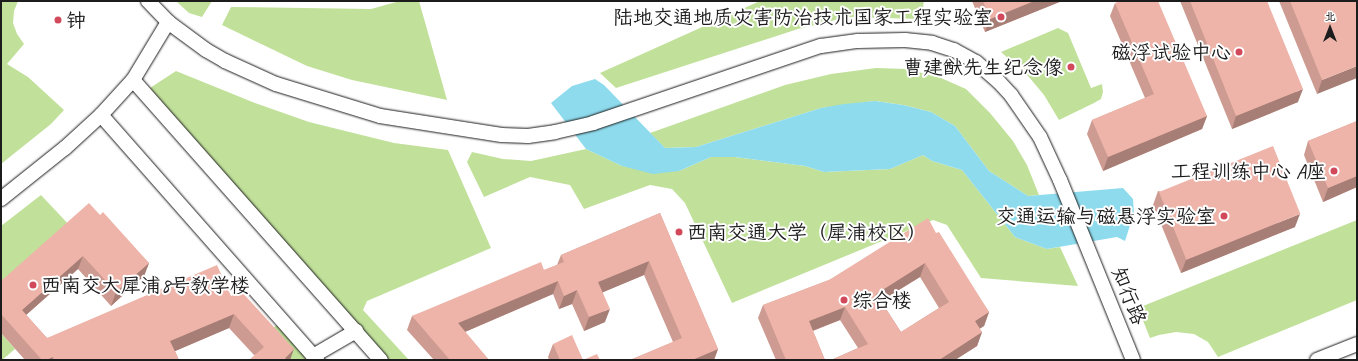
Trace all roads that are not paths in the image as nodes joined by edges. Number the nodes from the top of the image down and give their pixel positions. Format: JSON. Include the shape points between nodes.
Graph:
{"nodes":[{"id":1,"x":148,"y":1,"type":"edge"},
{"id":2,"x":168,"y":22,"type":"junction"},
{"id":3,"x":133,"y":80,"type":"junction"},
{"id":4,"x":101,"y":115,"type":"junction"},
{"id":5,"x":1,"y":199,"type":"edge"},
{"id":6,"x":356,"y":331,"type":"junction"},
{"id":7,"x":1357,"y":344,"type":"edge"},
{"id":8,"x":315,"y":358,"type":"edge"},
{"id":9,"x":381,"y":360,"type":"edge"},
{"id":10,"x":1133,"y":360,"type":"edge"},
{"id":11,"x":1317,"y":360,"type":"edge"}],
"edges":[{"from":1,"to":2,"type":"street","name":"知行路"},
{"from":2,"to":3,"type":"street"},
{"from":2,"to":10,"type":"street","name":"知行路","via":[[225,61],[276,84],[380,116],[502,135],[528,136],[555,132],[634,110],[821,46],[858,41],[905,40],[932,43],[954,50],[976,62],[1000,82],[1040,137]]},
{"from":3,"to":4,"type":"street"},
{"from":3,"to":6,"type":"street"},
{"from":4,"to":5,"type":"street","via":[[65,148]]},
{"from":4,"to":8,"type":"street"},
{"from":6,"to":8,"type":"street"},
{"from":6,"to":9,"type":"street"},
{"from":7,"to":11,"type":"street"}]}
